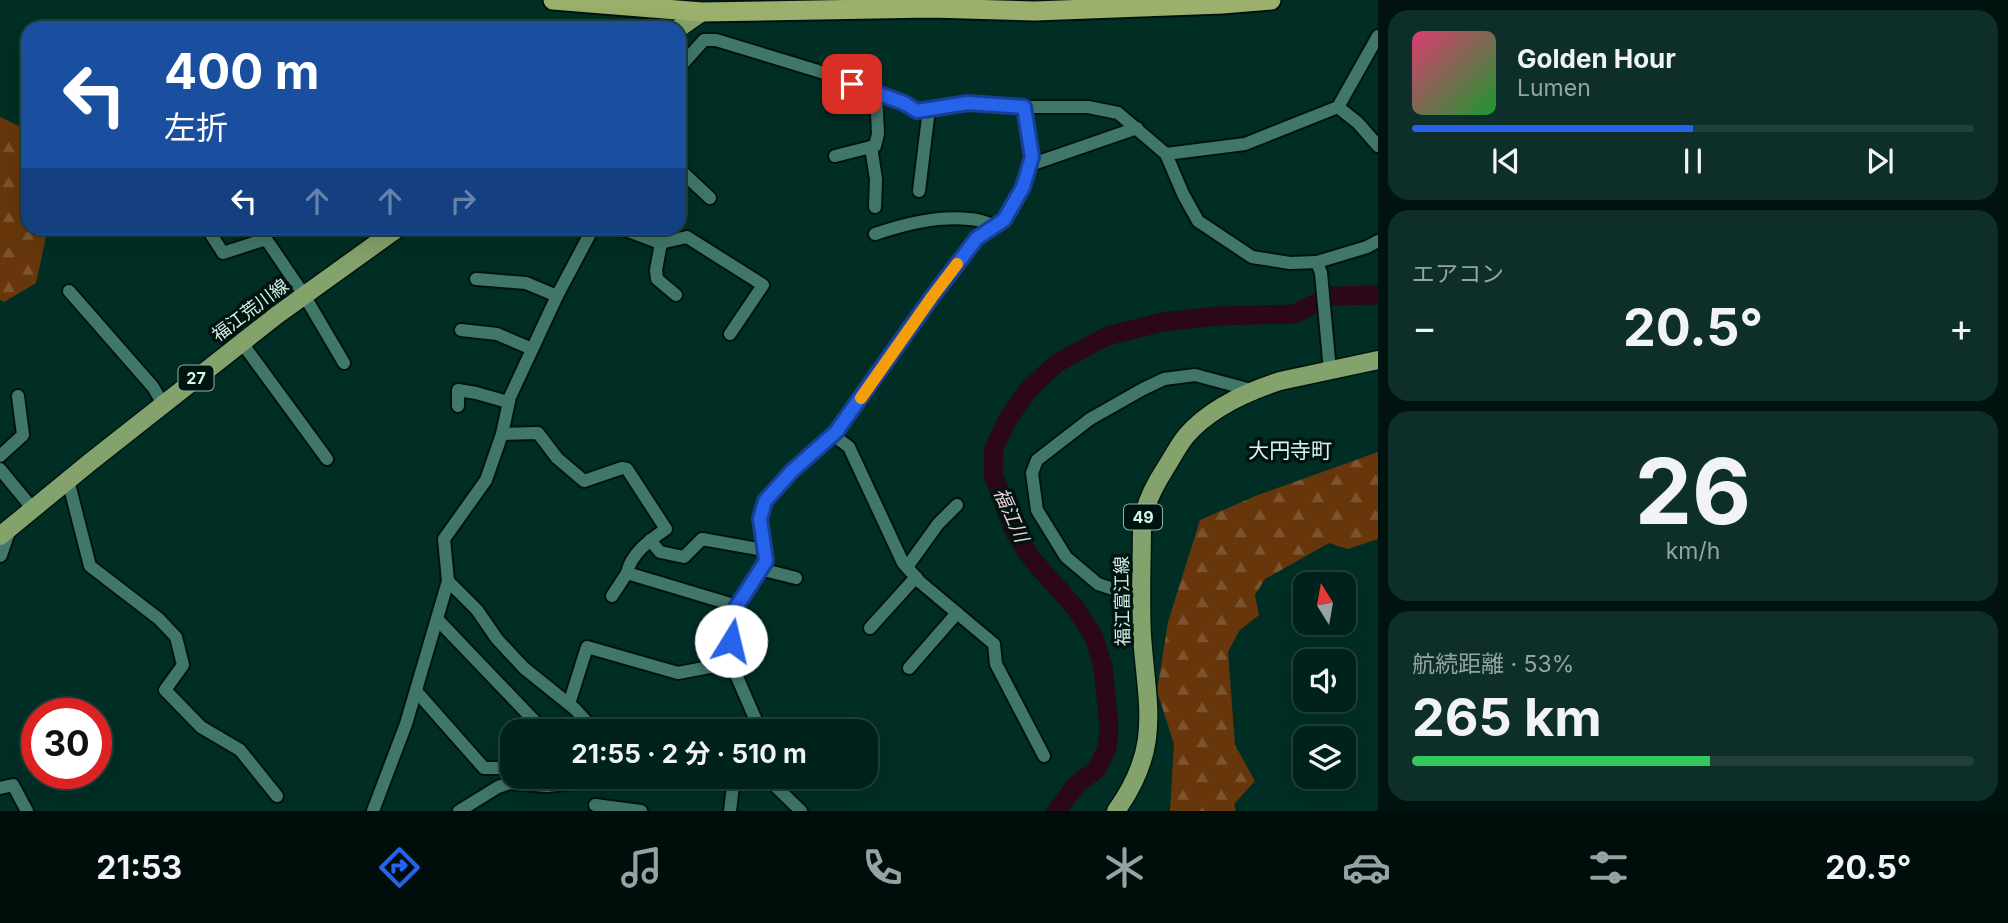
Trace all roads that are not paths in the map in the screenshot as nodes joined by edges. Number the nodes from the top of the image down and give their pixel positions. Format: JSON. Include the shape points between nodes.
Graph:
{"nodes":[{"id":1,"x":553,"y":0,"type":"edge"},
{"id":2,"x":1271,"y":0,"type":"edge"},
{"id":3,"x":976,"y":4,"type":"edge"},
{"id":4,"x":1080,"y":5,"type":"edge"},
{"id":5,"x":708,"y":6,"type":"edge"},
{"id":6,"x":686,"y":22,"type":"edge"},
{"id":7,"x":1378,"y":36,"type":"edge"},
{"id":8,"x":686,"y":60,"type":"edge"},
{"id":9,"x":876,"y":92,"type":"junction"},
{"id":10,"x":1024,"y":107,"type":"junction"},
{"id":11,"x":1338,"y":107,"type":"junction"},
{"id":12,"x":929,"y":109,"type":"junction"},
{"id":13,"x":1137,"y":128,"type":"junction"},
{"id":14,"x":871,"y":146,"type":"junction"},
{"id":15,"x":1378,"y":146,"type":"edge"},
{"id":16,"x":1166,"y":154,"type":"junction"},
{"id":17,"x":835,"y":156,"type":"dead end"},
{"id":18,"x":1030,"y":165,"type":"junction"},
{"id":19,"x":686,"y":176,"type":"edge"},
{"id":20,"x":919,"y":191,"type":"dead end"},
{"id":21,"x":709,"y":198,"type":"dead end"},
{"id":22,"x":875,"y":207,"type":"dead end"},
{"id":23,"x":996,"y":226,"type":"junction"},
{"id":24,"x":875,"y":234,"type":"dead end"},
{"id":25,"x":211,"y":235,"type":"edge"},
{"id":26,"x":388,"y":235,"type":"edge"},
{"id":27,"x":589,"y":235,"type":"edge"},
{"id":28,"x":639,"y":235,"type":"edge"},
{"id":29,"x":1378,"y":241,"type":"edge"},
{"id":30,"x":661,"y":243,"type":"junction"},
{"id":31,"x":1319,"y":267,"type":"junction"},
{"id":32,"x":476,"y":279,"type":"dead end"},
{"id":33,"x":69,"y":291,"type":"dead end"},
{"id":34,"x":304,"y":295,"type":"junction"},
{"id":35,"x":676,"y":295,"type":"dead end"},
{"id":36,"x":556,"y":296,"type":"junction"},
{"id":37,"x":461,"y":330,"type":"dead end"},
{"id":38,"x":730,"y":334,"type":"dead end"},
{"id":39,"x":242,"y":343,"type":"junction"},
{"id":40,"x":532,"y":349,"type":"junction"},
{"id":41,"x":1378,"y":360,"type":"edge"},
{"id":42,"x":344,"y":363,"type":"dead end"},
{"id":43,"x":1330,"y":371,"type":"junction"},
{"id":44,"x":1255,"y":391,"type":"junction"},
{"id":45,"x":18,"y":396,"type":"dead end"},
{"id":46,"x":509,"y":402,"type":"junction"},
{"id":47,"x":163,"y":404,"type":"junction"},
{"id":48,"x":458,"y":406,"type":"dead end"},
{"id":49,"x":502,"y":434,"type":"junction"},
{"id":50,"x":833,"y":435,"type":"junction"},
{"id":51,"x":0,"y":456,"type":"edge"},
{"id":52,"x":327,"y":459,"type":"dead end"},
{"id":53,"x":0,"y":469,"type":"edge"},
{"id":54,"x":68,"y":480,"type":"junction"},
{"id":55,"x":957,"y":505,"type":"dead end"},
{"id":56,"x":33,"y":509,"type":"junction"},
{"id":57,"x":4,"y":533,"type":"edge"},
{"id":58,"x":650,"y":540,"type":"junction"},
{"id":59,"x":764,"y":550,"type":"junction"},
{"id":60,"x":0,"y":555,"type":"edge"},
{"id":61,"x":760,"y":569,"type":"junction"},
{"id":62,"x":911,"y":572,"type":"junction"},
{"id":63,"x":627,"y":573,"type":"junction"},
{"id":64,"x":796,"y":578,"type":"dead end"},
{"id":65,"x":449,"y":581,"type":"junction"},
{"id":66,"x":1141,"y":594,"type":"junction"},
{"id":67,"x":612,"y":596,"type":"dead end"},
{"id":68,"x":737,"y":606,"type":"junction"},
{"id":69,"x":957,"y":613,"type":"junction"},
{"id":70,"x":437,"y":619,"type":"junction"},
{"id":71,"x":870,"y":628,"type":"dead end"},
{"id":72,"x":731,"y":663,"type":"junction"},
{"id":73,"x":908,"y":668,"type":"dead end"},
{"id":74,"x":416,"y":691,"type":"junction"},
{"id":75,"x":569,"y":704,"type":"junction"},
{"id":76,"x":533,"y":719,"type":"edge"},
{"id":77,"x":583,"y":719,"type":"edge"},
{"id":78,"x":755,"y":719,"type":"edge"},
{"id":79,"x":1044,"y":757,"type":"dead end"},
{"id":80,"x":500,"y":768,"type":"edge"},
{"id":81,"x":500,"y":786,"type":"edge"},
{"id":82,"x":0,"y":788,"type":"edge"},
{"id":83,"x":594,"y":789,"type":"edge"},
{"id":84,"x":733,"y":789,"type":"edge"},
{"id":85,"x":780,"y":789,"type":"edge"},
{"id":86,"x":277,"y":796,"type":"dead end"},
{"id":87,"x":595,"y":808,"type":"edge"},
{"id":88,"x":27,"y":811,"type":"edge"},
{"id":89,"x":373,"y":811,"type":"edge"},
{"id":90,"x":460,"y":811,"type":"edge"},
{"id":91,"x":641,"y":811,"type":"edge"},
{"id":92,"x":730,"y":811,"type":"edge"},
{"id":93,"x":801,"y":811,"type":"edge"},
{"id":94,"x":1116,"y":811,"type":"edge"}],
"edges":[{"from":1,"to":5,"type":"highway"},
{"from":2,"to":4,"type":"highway"},
{"from":3,"to":4,"type":"highway","via":[[1035,11]]},
{"from":3,"to":5,"type":"highway","via":[[931,8]]},
{"from":5,"to":6,"type":"main road"},
{"from":7,"to":11,"type":"street"},
{"from":8,"to":9,"type":"street","via":[[704,40],[716,40]]},
{"from":9,"to":12,"type":"street","via":[[917,111]]},
{"from":9,"to":14,"type":"street","via":[[878,134]]},
{"from":10,"to":12,"type":"street","via":[[968,103]]},
{"from":10,"to":13,"type":"street","via":[[1088,107],[1118,113]]},
{"from":10,"to":18,"type":"street"},
{"from":11,"to":15,"type":"street"},
{"from":11,"to":16,"type":"street","via":[[1245,144]]},
{"from":12,"to":20,"type":"street"},
{"from":13,"to":16,"type":"street"},
{"from":13,"to":18,"type":"street"},
{"from":14,"to":17,"type":"street"},
{"from":14,"to":22,"type":"street"},
{"from":16,"to":31,"type":"street","via":[[1198,220],[1252,257]]},
{"from":18,"to":23,"type":"street","via":[[1023,187]]},
{"from":19,"to":21,"type":"street"},
{"from":23,"to":24,"type":"street","via":[[970,219],[937,219]]},
{"from":23,"to":50,"type":"street","via":[[977,238]]},
{"from":25,"to":34,"type":"street","via":[[223,253],[266,239]]},
{"from":26,"to":34,"type":"main road","name":"福江荒川線","number":"27"},
{"from":27,"to":36,"type":"street"},
{"from":28,"to":30,"type":"street"},
{"from":29,"to":31,"type":"street"},
{"from":30,"to":35,"type":"street","via":[[657,279]]},
{"from":30,"to":38,"type":"street","via":[[687,237],[763,285]]},
{"from":31,"to":43,"type":"street"},
{"from":32,"to":36,"type":"street","via":[[526,284]]},
{"from":33,"to":47,"type":"street"},
{"from":34,"to":39,"type":"main road","name":"福江荒川線","number":"27"},
{"from":34,"to":42,"type":"street"},
{"from":36,"to":40,"type":"street"},
{"from":37,"to":40,"type":"street","via":[[497,334]]},
{"from":39,"to":47,"type":"main road","name":"福江荒川線","number":"27"},
{"from":39,"to":52,"type":"street"},
{"from":40,"to":46,"type":"street"},
{"from":41,"to":43,"type":"main road","name":"福江富江線","number":"49"},
{"from":43,"to":44,"type":"main road","name":"福江富江線","number":"49"},
{"from":44,"to":66,"type":"main road","name":"福江富江線","number":"49","via":[[1202,420],[1159,478],[1144,510]]},
{"from":44,"to":66,"type":"street","via":[[1195,375],[1164,379],[1090,419],[1037,460],[1032,473],[1037,510],[1066,557],[1098,584]]},
{"from":45,"to":51,"type":"street","via":[[23,435]]},
{"from":46,"to":48,"type":"street","via":[[458,390]]},
{"from":46,"to":49,"type":"street"},
{"from":47,"to":54,"type":"main road","name":"福江荒川線","number":"27"},
{"from":49,"to":58,"type":"street","via":[[538,433],[557,458],[584,481],[627,469],[666,529]]},
{"from":49,"to":65,"type":"street","via":[[486,480],[444,539]]},
{"from":50,"to":59,"type":"street","via":[[765,501],[760,519]]},
{"from":50,"to":62,"type":"street","via":[[849,447],[903,564]]},
{"from":53,"to":56,"type":"street"},
{"from":54,"to":56,"type":"main road","name":"福江荒川線","number":"27"},
{"from":54,"to":86,"type":"street","via":[[90,566],[176,637],[183,665],[165,690],[201,727],[240,750]]},
{"from":55,"to":62,"type":"street","via":[[938,524]]},
{"from":56,"to":57,"type":"main road","name":"福江荒川線","number":"27"},
{"from":57,"to":60,"type":"street"},
{"from":58,"to":59,"type":"street","via":[[660,552],[684,557],[702,539]]},
{"from":58,"to":63,"type":"street","via":[[629,564]]},
{"from":59,"to":61,"type":"street","via":[[766,561]]},
{"from":61,"to":64,"type":"street"},
{"from":61,"to":68,"type":"street"},
{"from":62,"to":69,"type":"street"},
{"from":62,"to":71,"type":"street"},
{"from":63,"to":67,"type":"street"},
{"from":63,"to":68,"type":"street"},
{"from":65,"to":70,"type":"street"},
{"from":65,"to":75,"type":"street","via":[[524,668]]},
{"from":66,"to":94,"type":"main road","name":"福江富江線","number":"49","via":[[1149,700],[1147,740],[1136,778]]},
{"from":68,"to":72,"type":"street","via":[[732,618]]},
{"from":69,"to":73,"type":"street"},
{"from":69,"to":79,"type":"street","via":[[994,644],[996,664]]},
{"from":70,"to":74,"type":"street"},
{"from":70,"to":76,"type":"street"},
{"from":72,"to":75,"type":"street","via":[[678,673],[587,647]]},
{"from":72,"to":78,"type":"street"},
{"from":74,"to":80,"type":"street","via":[[484,768]]},
{"from":74,"to":89,"type":"street"},
{"from":75,"to":77,"type":"street"},
{"from":81,"to":90,"type":"street"},
{"from":82,"to":88,"type":"street","via":[[13,785]]},
{"from":83,"to":87,"type":"street"},
{"from":84,"to":92,"type":"street"},
{"from":85,"to":93,"type":"street"},
{"from":87,"to":91,"type":"street"}]}
